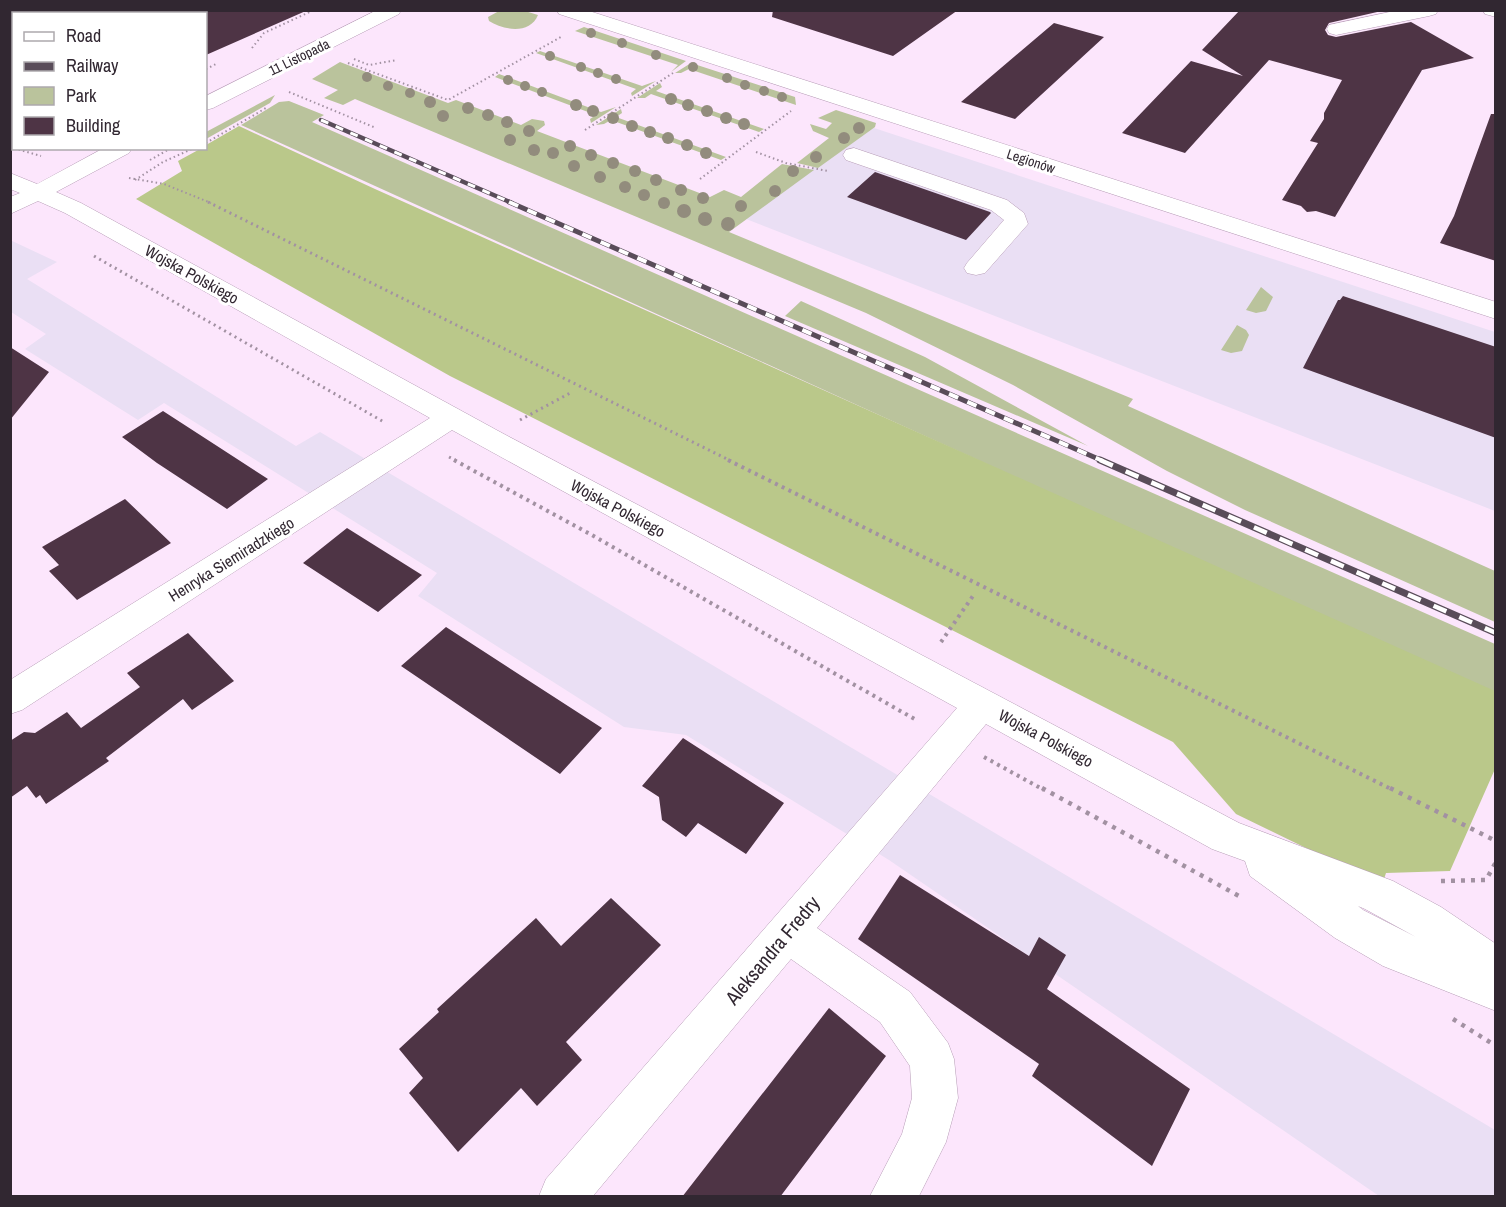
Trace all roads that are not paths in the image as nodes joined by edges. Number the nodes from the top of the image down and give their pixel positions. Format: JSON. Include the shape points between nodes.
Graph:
{"nodes":[{"id":1,"x":392,"y":10,"type":"edge"},
{"id":2,"x":566,"y":10,"type":"edge"},
{"id":3,"x":1429,"y":10,"type":"edge"},
{"id":4,"x":1336,"y":29,"type":"dead end"},
{"id":5,"x":207,"y":103,"type":"edge"},
{"id":6,"x":117,"y":150,"type":"edge"},
{"id":7,"x":854,"y":155,"type":"dead end"},
{"id":8,"x":10,"y":180,"type":"edge"},
{"id":9,"x":38,"y":192,"type":"junction"},
{"id":10,"x":10,"y":207,"type":"edge"},
{"id":11,"x":976,"y":267,"type":"dead end"},
{"id":12,"x":1496,"y":311,"type":"edge"},
{"id":13,"x":451,"y":417,"type":"junction"},
{"id":14,"x":10,"y":699,"type":"edge"},
{"id":15,"x":982,"y":704,"type":"junction"},
{"id":16,"x":1227,"y":836,"type":"junction"},
{"id":17,"x":787,"y":931,"type":"junction"},
{"id":18,"x":1496,"y":969,"type":"edge"},
{"id":19,"x":1496,"y":990,"type":"edge"},
{"id":20,"x":563,"y":1197,"type":"edge"},
{"id":21,"x":894,"y":1197,"type":"edge"}],
"edges":[{"from":1,"to":5,"type":"street","name":"11 Listopada"},
{"from":2,"to":12,"type":"street","name":"Legionów"},
{"from":3,"to":4,"type":"street"},
{"from":6,"to":9,"type":"street"},
{"from":7,"to":11,"type":"street","via":[[1011,212],[1016,224]]},
{"from":8,"to":9,"type":"street","name":"Wojska Polskiego"},
{"from":9,"to":10,"type":"street"},
{"from":9,"to":13,"type":"street","name":"Wojska Polskiego"},
{"from":13,"to":14,"type":"street","name":"Henryka Siemiradzkiego"},
{"from":13,"to":15,"type":"street","name":"Wojska Polskiego"},
{"from":15,"to":16,"type":"street","name":"Wojska Polskiego"},
{"from":15,"to":17,"type":"street","name":"Aleksandra Fredry"},
{"from":16,"to":18,"type":"street","name":"Wojska Polskiego","via":[[1379,895],[1426,921]]},
{"from":16,"to":19,"type":"street","name":"Wojska Polskiego","via":[[1349,924],[1398,951]]},
{"from":17,"to":20,"type":"street","name":"Aleksandra Fredry"},
{"from":17,"to":21,"type":"street","via":[[895,1007],[932,1059],[935,1098],[923,1142]]}]}
